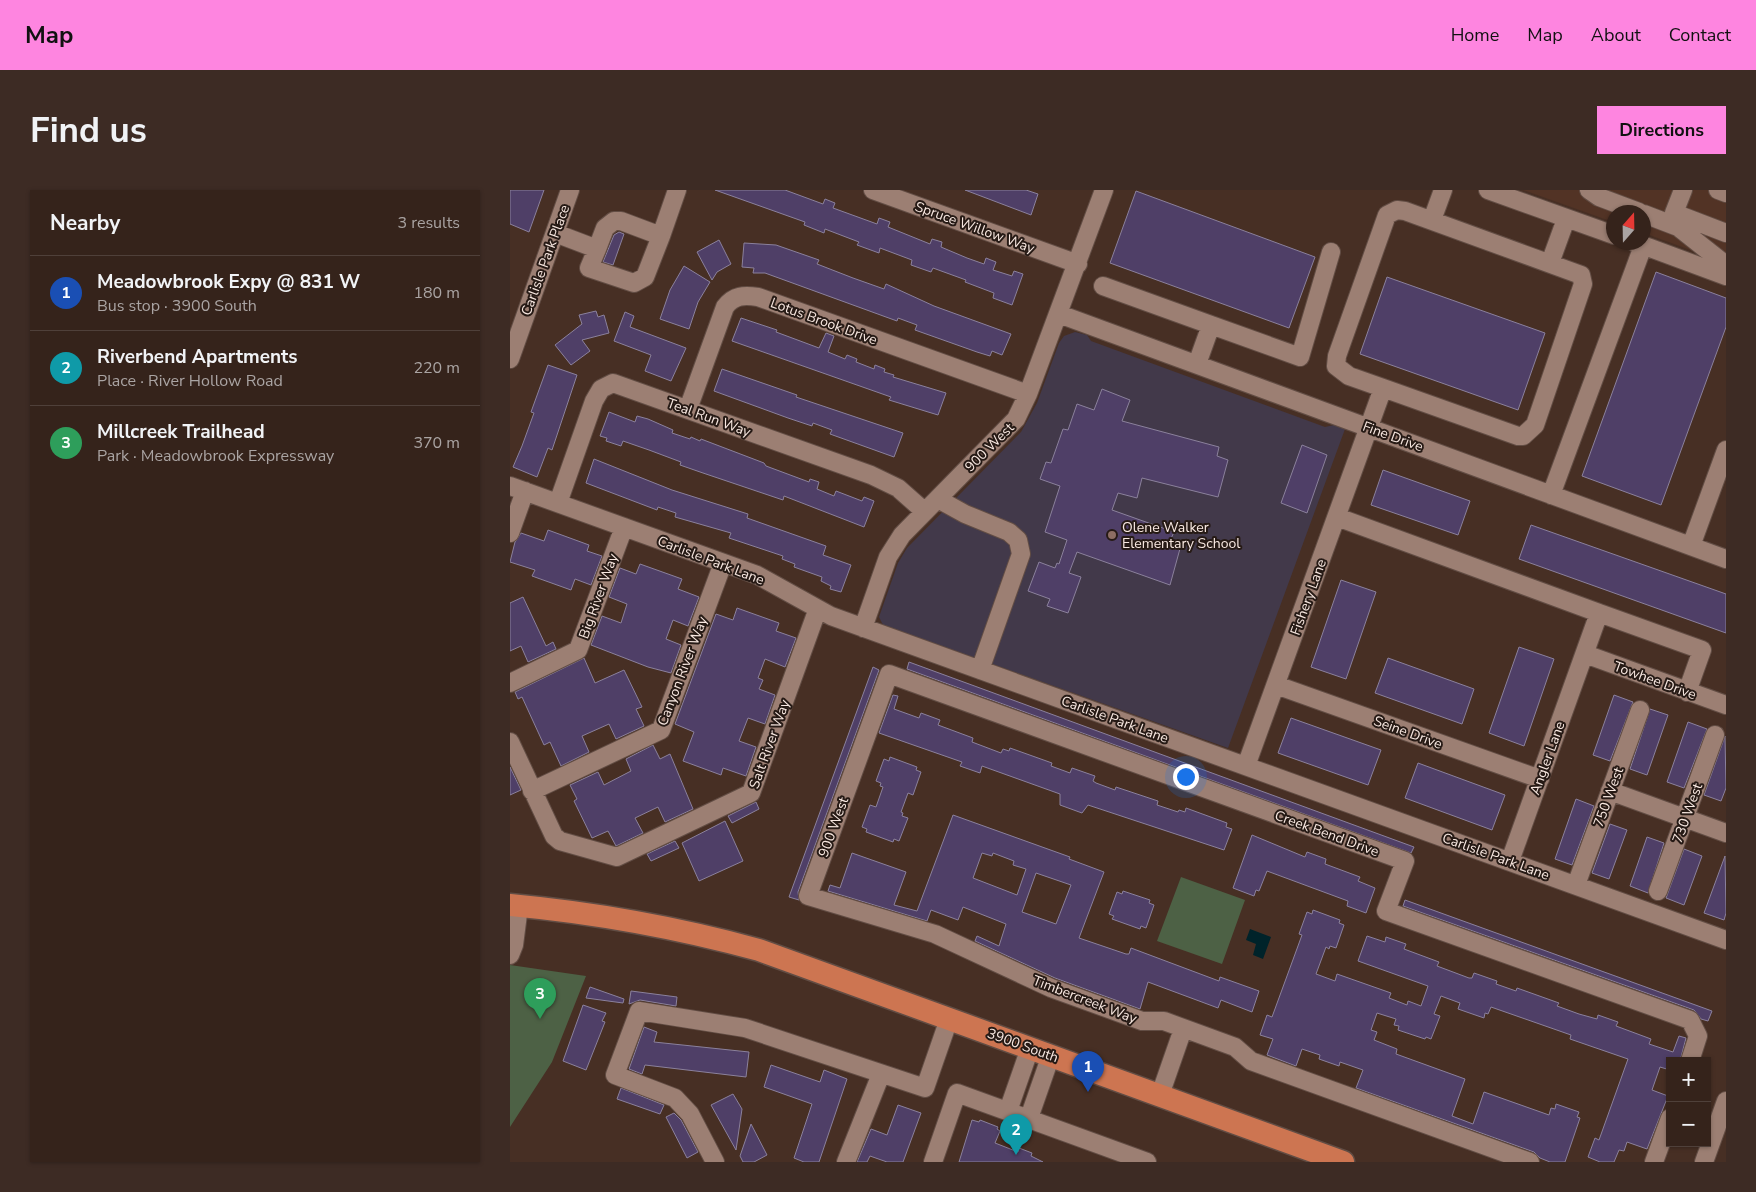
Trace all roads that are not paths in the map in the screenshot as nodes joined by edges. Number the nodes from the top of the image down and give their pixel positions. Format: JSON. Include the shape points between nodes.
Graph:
{"nodes":[{"id":1,"x":570,"y":190,"type":"edge"},
{"id":2,"x":677,"y":190,"type":"edge"},
{"id":3,"x":873,"y":190,"type":"edge"},
{"id":4,"x":1104,"y":190,"type":"edge"},
{"id":5,"x":1442,"y":190,"type":"edge"},
{"id":6,"x":1488,"y":190,"type":"edge"},
{"id":7,"x":1589,"y":190,"type":"edge"},
{"id":8,"x":1683,"y":190,"type":"edge"},
{"id":9,"x":1718,"y":190,"type":"edge"},
{"id":10,"x":1726,"y":193,"type":"edge"},
{"id":11,"x":1620,"y":205,"type":"edge"},
{"id":12,"x":1651,"y":215,"type":"edge"},
{"id":13,"x":1566,"y":219,"type":"junction"},
{"id":14,"x":1672,"y":219,"type":"junction"},
{"id":15,"x":1432,"y":220,"type":"junction"},
{"id":16,"x":1606,"y":232,"type":"edge"},
{"id":17,"x":555,"y":233,"type":"junction"},
{"id":18,"x":1726,"y":233,"type":"edge"},
{"id":19,"x":660,"y":236,"type":"junction"},
{"id":20,"x":1651,"y":248,"type":"edge"},
{"id":21,"x":597,"y":249,"type":"junction"},
{"id":22,"x":1637,"y":250,"type":"edge"},
{"id":23,"x":1660,"y":251,"type":"junction"},
{"id":24,"x":1331,"y":252,"type":"dead end"},
{"id":25,"x":1550,"y":263,"type":"junction"},
{"id":26,"x":1078,"y":264,"type":"junction"},
{"id":27,"x":1726,"y":265,"type":"edge"},
{"id":28,"x":1726,"y":276,"type":"edge"},
{"id":29,"x":1103,"y":286,"type":"dead end"},
{"id":30,"x":1059,"y":314,"type":"junction"},
{"id":31,"x":1211,"y":325,"type":"junction"},
{"id":32,"x":510,"y":359,"type":"edge"},
{"id":33,"x":1197,"y":364,"type":"junction"},
{"id":34,"x":1383,"y":388,"type":"junction"},
{"id":35,"x":1028,"y":394,"type":"junction"},
{"id":36,"x":688,"y":409,"type":"junction"},
{"id":37,"x":1369,"y":427,"type":"junction"},
{"id":38,"x":1726,"y":450,"type":"edge"},
{"id":39,"x":517,"y":489,"type":"edge"},
{"id":40,"x":1551,"y":494,"type":"junction"},
{"id":41,"x":938,"y":499,"type":"junction"},
{"id":42,"x":558,"y":504,"type":"junction"},
{"id":43,"x":924,"y":512,"type":"junction"},
{"id":44,"x":1337,"y":517,"type":"junction"},
{"id":45,"x":624,"y":528,"type":"junction"},
{"id":46,"x":510,"y":533,"type":"edge"},
{"id":47,"x":1691,"y":546,"type":"junction"},
{"id":48,"x":1726,"y":559,"type":"edge"},
{"id":49,"x":723,"y":563,"type":"junction"},
{"id":50,"x":818,"y":611,"type":"junction"},
{"id":51,"x":1599,"y":613,"type":"junction"},
{"id":52,"x":863,"y":628,"type":"junction"},
{"id":53,"x":1585,"y":654,"type":"junction"},
{"id":54,"x":980,"y":670,"type":"junction"},
{"id":55,"x":889,"y":674,"type":"joint"},
{"id":56,"x":510,"y":683,"type":"edge"},
{"id":57,"x":1276,"y":685,"type":"junction"},
{"id":58,"x":1687,"y":692,"type":"junction"},
{"id":59,"x":1726,"y":705,"type":"edge"},
{"id":60,"x":1640,"y":710,"type":"dead end"},
{"id":61,"x":1715,"y":735,"type":"dead end"},
{"id":62,"x":510,"y":742,"type":"edge"},
{"id":63,"x":1246,"y":766,"type":"junction"},
{"id":64,"x":1540,"y":779,"type":"junction"},
{"id":65,"x":532,"y":791,"type":"junction"},
{"id":66,"x":1610,"y":791,"type":"junction"},
{"id":67,"x":1685,"y":818,"type":"junction"},
{"id":68,"x":1726,"y":833,"type":"edge"},
{"id":69,"x":1510,"y":861,"type":"junction"},
{"id":70,"x":1576,"y":885,"type":"junction"},
{"id":71,"x":1658,"y":891,"type":"dead end"},
{"id":72,"x":808,"y":896,"type":"joint"},
{"id":73,"x":515,"y":906,"type":"edge"},
{"id":74,"x":1726,"y":940,"type":"edge"},
{"id":75,"x":510,"y":955,"type":"edge"},
{"id":76,"x":949,"y":1018,"type":"junction"},
{"id":77,"x":1183,"y":1028,"type":"junction"},
{"id":78,"x":1041,"y":1052,"type":"junction"},
{"id":79,"x":1691,"y":1057,"type":"edge"},
{"id":80,"x":881,"y":1074,"type":"junction"},
{"id":81,"x":1160,"y":1095,"type":"junction"},
{"id":82,"x":1726,"y":1101,"type":"edge"},
{"id":83,"x":1008,"y":1111,"type":"junction"},
{"id":84,"x":1029,"y":1118,"type":"junction"},
{"id":85,"x":1666,"y":1129,"type":"edge"},
{"id":86,"x":1711,"y":1136,"type":"edge"},
{"id":87,"x":1708,"y":1147,"type":"edge"},
{"id":88,"x":715,"y":1162,"type":"edge"},
{"id":89,"x":846,"y":1162,"type":"edge"},
{"id":90,"x":933,"y":1162,"type":"edge"},
{"id":91,"x":1147,"y":1162,"type":"edge"},
{"id":92,"x":1343,"y":1162,"type":"edge"},
{"id":93,"x":1530,"y":1162,"type":"edge"},
{"id":94,"x":1654,"y":1162,"type":"edge"},
{"id":95,"x":1704,"y":1162,"type":"edge"}],
"edges":[{"from":1,"to":17,"type":"street","name":"Carlisle Park Place"},
{"from":2,"to":19,"type":"street"},
{"from":3,"to":26,"type":"street","name":"Spruce Willow Way"},
{"from":4,"to":26,"type":"street","name":"900 West"},
{"from":5,"to":15,"type":"street"},
{"from":6,"to":13,"type":"street"},
{"from":7,"to":11,"type":"street"},
{"from":8,"to":14,"type":"street"},
{"from":9,"to":10,"type":"street"},
{"from":12,"to":14,"type":"street"},
{"from":13,"to":16,"type":"street"},
{"from":13,"to":25,"type":"street"},
{"from":14,"to":18,"type":"street"},
{"from":14,"to":23,"type":"street"},
{"from":14,"to":27,"type":"street","via":[[1678,228]]},
{"from":15,"to":25,"type":"street"},
{"from":15,"to":34,"type":"street","via":[[1397,210],[1387,215],[1337,356],[1336,366],[1340,371]]},
{"from":17,"to":21,"type":"street"},
{"from":17,"to":32,"type":"street","name":"Carlisle Park Place"},
{"from":19,"to":21,"type":"street","via":[[614,220],[605,228]]},
{"from":19,"to":21,"type":"street","via":[[645,277],[634,283],[589,268]]},
{"from":20,"to":23,"type":"street"},
{"from":22,"to":40,"type":"street"},
{"from":23,"to":28,"type":"street"},
{"from":24,"to":31,"type":"street","via":[[1300,356]]},
{"from":25,"to":34,"type":"street","via":[[1581,275],[1583,284],[1535,425],[1529,431],[1518,436]]},
{"from":26,"to":30,"type":"street","name":"900 West"},
{"from":29,"to":31,"type":"street"},
{"from":30,"to":33,"type":"street","name":"Fine Drive"},
{"from":30,"to":35,"type":"street","name":"900 West"},
{"from":31,"to":33,"type":"street"},
{"from":33,"to":37,"type":"street","name":"Fine Drive"},
{"from":34,"to":37,"type":"street","name":"Fishery Lane"},
{"from":35,"to":36,"type":"street","name":"Lotus Brook Drive","via":[[758,297],[744,295],[731,299],[725,306]]},
{"from":35,"to":41,"type":"street","name":"900 West","via":[[1016,419]]},
{"from":36,"to":42,"type":"street","name":"Teal Run Way","via":[[612,383],[601,389]]},
{"from":36,"to":43,"type":"street","name":"Teal Run Way","via":[[889,482]]},
{"from":37,"to":40,"type":"street","name":"Fine Drive"},
{"from":37,"to":44,"type":"street","name":"Fishery Lane"},
{"from":38,"to":47,"type":"street"},
{"from":39,"to":42,"type":"street","name":"Carlisle Park Lane"},
{"from":39,"to":46,"type":"street"},
{"from":40,"to":47,"type":"street","name":"Fine Drive"},
{"from":41,"to":43,"type":"street","name":"900 West"},
{"from":41,"to":54,"type":"street","via":[[1009,532],[1018,540],[1021,554]]},
{"from":42,"to":45,"type":"street","name":"Carlisle Park Lane"},
{"from":43,"to":52,"type":"street","name":"900 West","via":[[902,535],[888,557]]},
{"from":44,"to":51,"type":"street"},
{"from":44,"to":57,"type":"street","name":"Fishery Lane"},
{"from":45,"to":49,"type":"street","name":"Carlisle Park Lane"},
{"from":45,"to":56,"type":"street","name":"Big River Way","via":[[578,650]]},
{"from":47,"to":48,"type":"street","name":"Fine Drive"},
{"from":49,"to":50,"type":"street","name":"Carlisle Park Lane","via":[[757,575]]},
{"from":49,"to":65,"type":"street","name":"Canyon River Way","via":[[661,730]]},
{"from":50,"to":52,"type":"street","name":"Carlisle Park Lane"},
{"from":50,"to":65,"type":"street","name":"Salt River Way","via":[[751,793],[616,857],[560,841],[554,836]]},
{"from":51,"to":53,"type":"street","name":"Angler Lane"},
{"from":51,"to":58,"type":"street","via":[[1702,650]]},
{"from":52,"to":54,"type":"street","name":"Carlisle Park Lane"},
{"from":53,"to":58,"type":"street","name":"Towhee Drive"},
{"from":53,"to":64,"type":"street","name":"Angler Lane"},
{"from":54,"to":63,"type":"street","name":"Carlisle Park Lane"},
{"from":55,"to":72,"type":"street","name":"900 West"},
{"from":55,"to":79,"type":"street","name":"Creek Bend Drive","via":[[1404,861],[1386,910],[1690,1020],[1698,1036]]},
{"from":57,"to":63,"type":"street","name":"Fishery Lane"},
{"from":57,"to":64,"type":"street","name":"Seine Drive"},
{"from":58,"to":59,"type":"street","name":"Towhee Drive"},
{"from":60,"to":66,"type":"street","name":"750 West"},
{"from":61,"to":67,"type":"street","name":"730 West"},
{"from":62,"to":65,"type":"street"},
{"from":63,"to":69,"type":"street","name":"Carlisle Park Lane"},
{"from":64,"to":69,"type":"street","name":"Angler Lane"},
{"from":66,"to":67,"type":"street"},
{"from":66,"to":70,"type":"street","name":"750 West"},
{"from":67,"to":68,"type":"street"},
{"from":67,"to":71,"type":"street","name":"730 West"},
{"from":69,"to":70,"type":"street","name":"Carlisle Park Lane"},
{"from":70,"to":74,"type":"street","name":"Carlisle Park Lane"},
{"from":72,"to":77,"type":"street","name":"Timbercreek Way","via":[[935,934],[1051,988],[1142,1021],[1164,1021]]},
{"from":73,"to":75,"type":"street","via":[[514,945]]},
{"from":73,"to":76,"type":"main road","name":"3900 South","via":[[635,920],[688,931],[759,950]]},
{"from":76,"to":78,"type":"main road","name":"3900 South"},
{"from":76,"to":80,"type":"street","via":[[924,1088]]},
{"from":77,"to":81,"type":"street"},
{"from":77,"to":93,"type":"street","name":"Timbercreek Way","via":[[1236,1047],[1251,1061]]},
{"from":78,"to":81,"type":"main road","name":"3900 South"},
{"from":78,"to":83,"type":"street"},
{"from":78,"to":84,"type":"street"},
{"from":80,"to":88,"type":"street","via":[[745,1028],[639,1011],[615,1075],[668,1095],[681,1104],[690,1114]]},
{"from":80,"to":89,"type":"street"},
{"from":81,"to":92,"type":"main road","name":"3900 South"},
{"from":82,"to":86,"type":"street"},
{"from":83,"to":84,"type":"street"},
{"from":83,"to":90,"type":"street","via":[[957,1092]]},
{"from":84,"to":91,"type":"street"},
{"from":85,"to":94,"type":"street"},
{"from":87,"to":95,"type":"street"}]}
